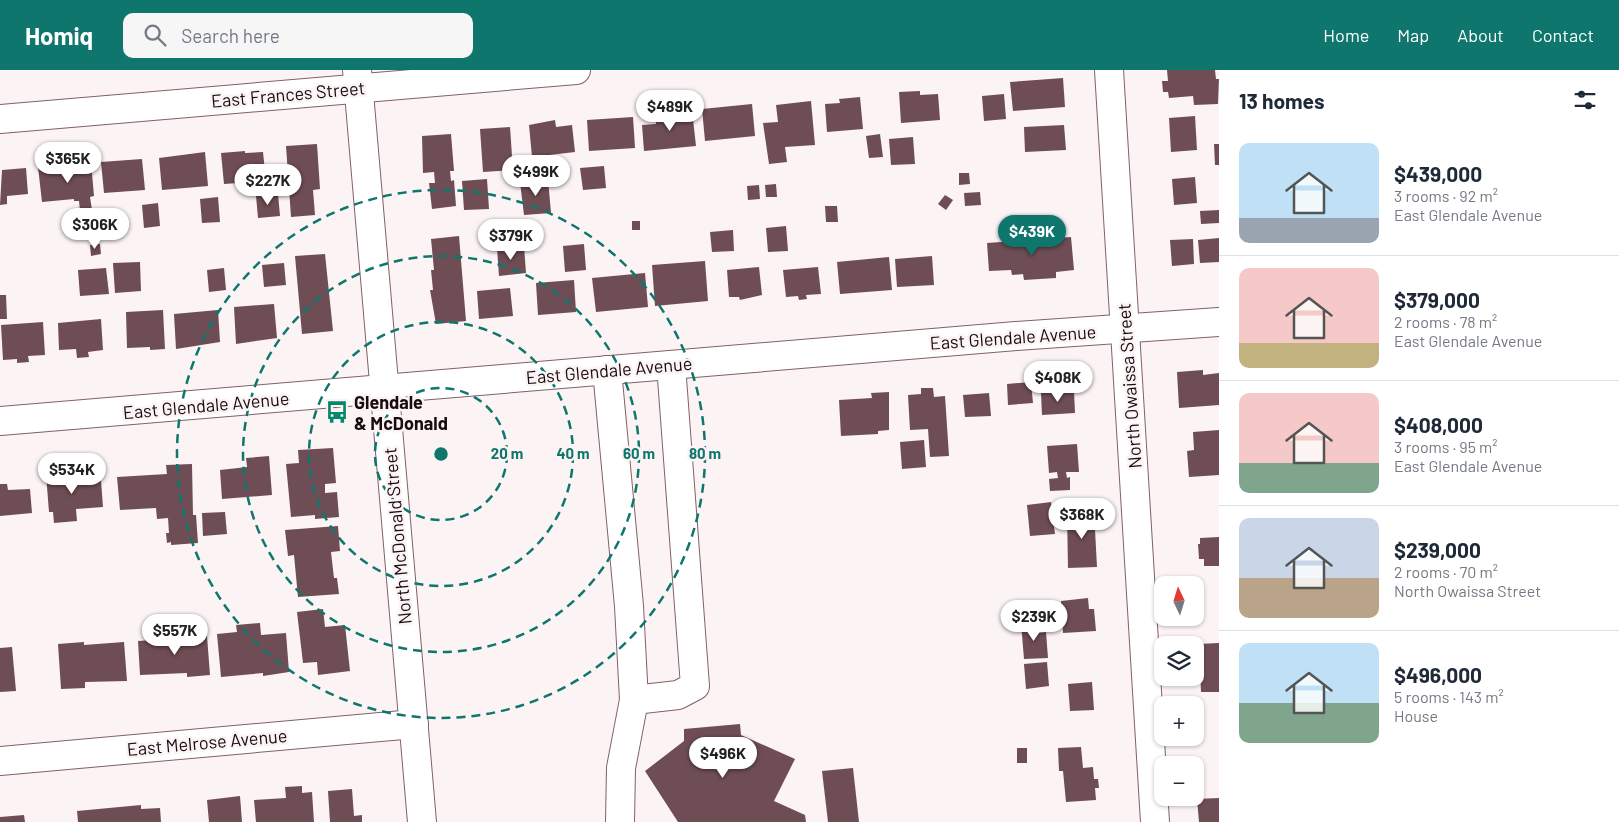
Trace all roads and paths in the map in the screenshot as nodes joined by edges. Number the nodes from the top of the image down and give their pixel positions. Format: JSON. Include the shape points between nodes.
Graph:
{"nodes":[{"id":1,"x":576,"y":70,"type":"edge"},
{"id":2,"x":1109,"y":70,"type":"edge"},
{"id":3,"x":358,"y":79,"type":"edge"},
{"id":4,"x":0,"y":119,"type":"edge"},
{"id":5,"x":1219,"y":322,"type":"edge"},
{"id":6,"x":1126,"y":330,"type":"junction"},
{"id":7,"x":671,"y":365,"type":"junction"},
{"id":8,"x":607,"y":370,"type":"junction"},
{"id":9,"x":385,"y":390,"type":"junction"},
{"id":10,"x":0,"y":422,"type":"edge"},
{"id":11,"x":634,"y":700,"type":"junction"},
{"id":12,"x":414,"y":724,"type":"junction"},
{"id":13,"x":0,"y":761,"type":"edge"},
{"id":14,"x":422,"y":822,"type":"edge"},
{"id":15,"x":620,"y":822,"type":"edge"},
{"id":16,"x":1155,"y":822,"type":"edge"}],
"edges":[{"from":1,"to":3,"type":"street","name":"East Frances Street"},
{"from":2,"to":6,"type":"street","name":"North Owaissa Street"},
{"from":3,"to":4,"type":"street","name":"East Frances Street"},
{"from":3,"to":9,"type":"street","name":"North McDonald Street"},
{"from":5,"to":6,"type":"street","name":"East Glendale Avenue"},
{"from":6,"to":7,"type":"street","name":"East Glendale Avenue"},
{"from":6,"to":16,"type":"street","name":"North Owaissa Street"},
{"from":7,"to":8,"type":"street","name":"East Glendale Avenue"},
{"from":7,"to":11,"type":"street","via":[[695,686],[678,695]]},
{"from":8,"to":9,"type":"street","name":"East Glendale Avenue"},
{"from":8,"to":11,"type":"street"},
{"from":9,"to":10,"type":"street","name":"East Glendale Avenue"},
{"from":9,"to":12,"type":"street","name":"North McDonald Street"},
{"from":11,"to":15,"type":"street","via":[[621,768]]},
{"from":12,"to":13,"type":"street","name":"East Melrose Avenue"},
{"from":12,"to":14,"type":"street","name":"North McDonald Street"}]}
